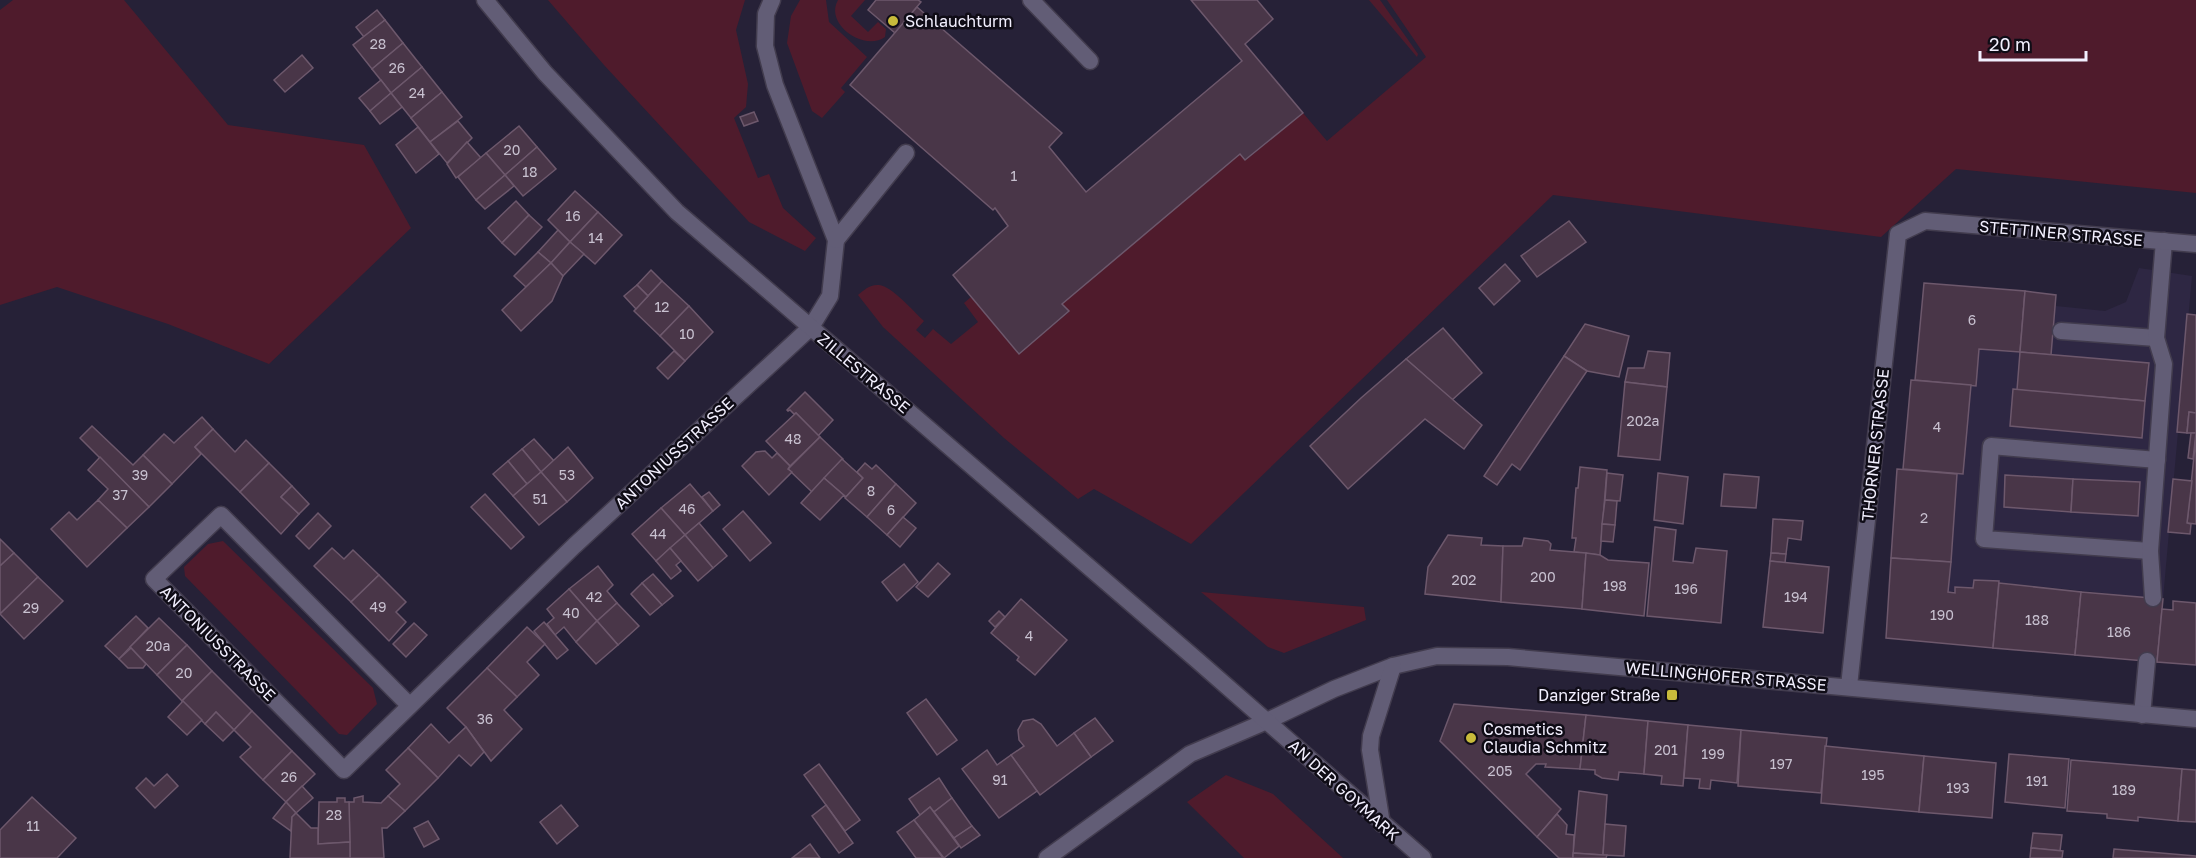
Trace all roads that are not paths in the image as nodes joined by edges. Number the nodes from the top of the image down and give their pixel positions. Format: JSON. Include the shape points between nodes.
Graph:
{"nodes":[{"id":1,"x":485,"y":0,"type":"edge"},
{"id":2,"x":772,"y":0,"type":"edge"},
{"id":3,"x":1031,"y":0,"type":"edge"},
{"id":4,"x":1090,"y":62,"type":"dead end"},
{"id":5,"x":906,"y":153,"type":"dead end"},
{"id":6,"x":1925,"y":221,"type":"joint"},
{"id":7,"x":836,"y":240,"type":"junction"},
{"id":8,"x":2164,"y":241,"type":"junction"},
{"id":9,"x":2196,"y":244,"type":"edge"},
{"id":10,"x":811,"y":327,"type":"junction"},
{"id":11,"x":2061,"y":330,"type":"dead end"},
{"id":12,"x":2156,"y":338,"type":"junction"},
{"id":13,"x":2157,"y":460,"type":"junction"},
{"id":14,"x":2150,"y":551,"type":"junction"},
{"id":15,"x":2152,"y":598,"type":"dead end"},
{"id":16,"x":2147,"y":661,"type":"dead end"},
{"id":17,"x":1393,"y":666,"type":"junction"},
{"id":18,"x":1849,"y":686,"type":"junction"},
{"id":19,"x":409,"y":705,"type":"junction"},
{"id":20,"x":2142,"y":715,"type":"junction"},
{"id":21,"x":2196,"y":719,"type":"edge"},
{"id":22,"x":1267,"y":721,"type":"junction"},
{"id":23,"x":1382,"y":824,"type":"junction"},
{"id":24,"x":1047,"y":858,"type":"edge"},
{"id":25,"x":1423,"y":858,"type":"edge"}],
"edges":[{"from":1,"to":10,"type":"street","name":"ZILLESTRASSE","via":[[545,73],[677,212]]},
{"from":2,"to":7,"type":"street","via":[[766,14],[765,46],[775,86]]},
{"from":3,"to":4,"type":"street"},
{"from":5,"to":7,"type":"street"},
{"from":6,"to":8,"type":"street","name":"STETTINER STRASSE"},
{"from":6,"to":18,"type":"street","name":"THORNER STRASSE","via":[[1898,234]]},
{"from":7,"to":10,"type":"street","name":"ANTONIUSSTRASSE","via":[[830,296]]},
{"from":8,"to":9,"type":"street","name":"STETTINER STRASSE"},
{"from":8,"to":12,"type":"street"},
{"from":10,"to":19,"type":"street","name":"ANTONIUSSTRASSE"},
{"from":10,"to":22,"type":"street","name":"ZILLESTRASSE"},
{"from":11,"to":12,"type":"street"},
{"from":12,"to":13,"type":"street","via":[[2164,364]]},
{"from":13,"to":14,"type":"street"},
{"from":13,"to":14,"type":"street","via":[[1992,446],[1984,539]]},
{"from":14,"to":15,"type":"street"},
{"from":16,"to":20,"type":"street"},
{"from":17,"to":18,"type":"street","name":"WELLINGHOFER STRASSE","via":[[1437,656],[1508,657]]},
{"from":17,"to":22,"type":"street","name":"WELLINGHOFER STRASSE","via":[[1319,695]]},
{"from":17,"to":23,"type":"street","via":[[1371,735]]},
{"from":18,"to":20,"type":"street","name":"WELLINGHOFER STRASSE"},
{"from":19,"to":19,"type":"street","name":"ANTONIUSSTRASSE","via":[[344,770],[154,579],[221,515]]},
{"from":20,"to":21,"type":"street","name":"WELLINGHOFER STRASSE"},
{"from":22,"to":23,"type":"street","name":"AN DER GOYMARK"},
{"from":22,"to":24,"type":"street","name":"WELLINGHOFER STRASSE","via":[[1190,754]]},
{"from":23,"to":25,"type":"street","name":"AN DER GOYMARK"}]}
